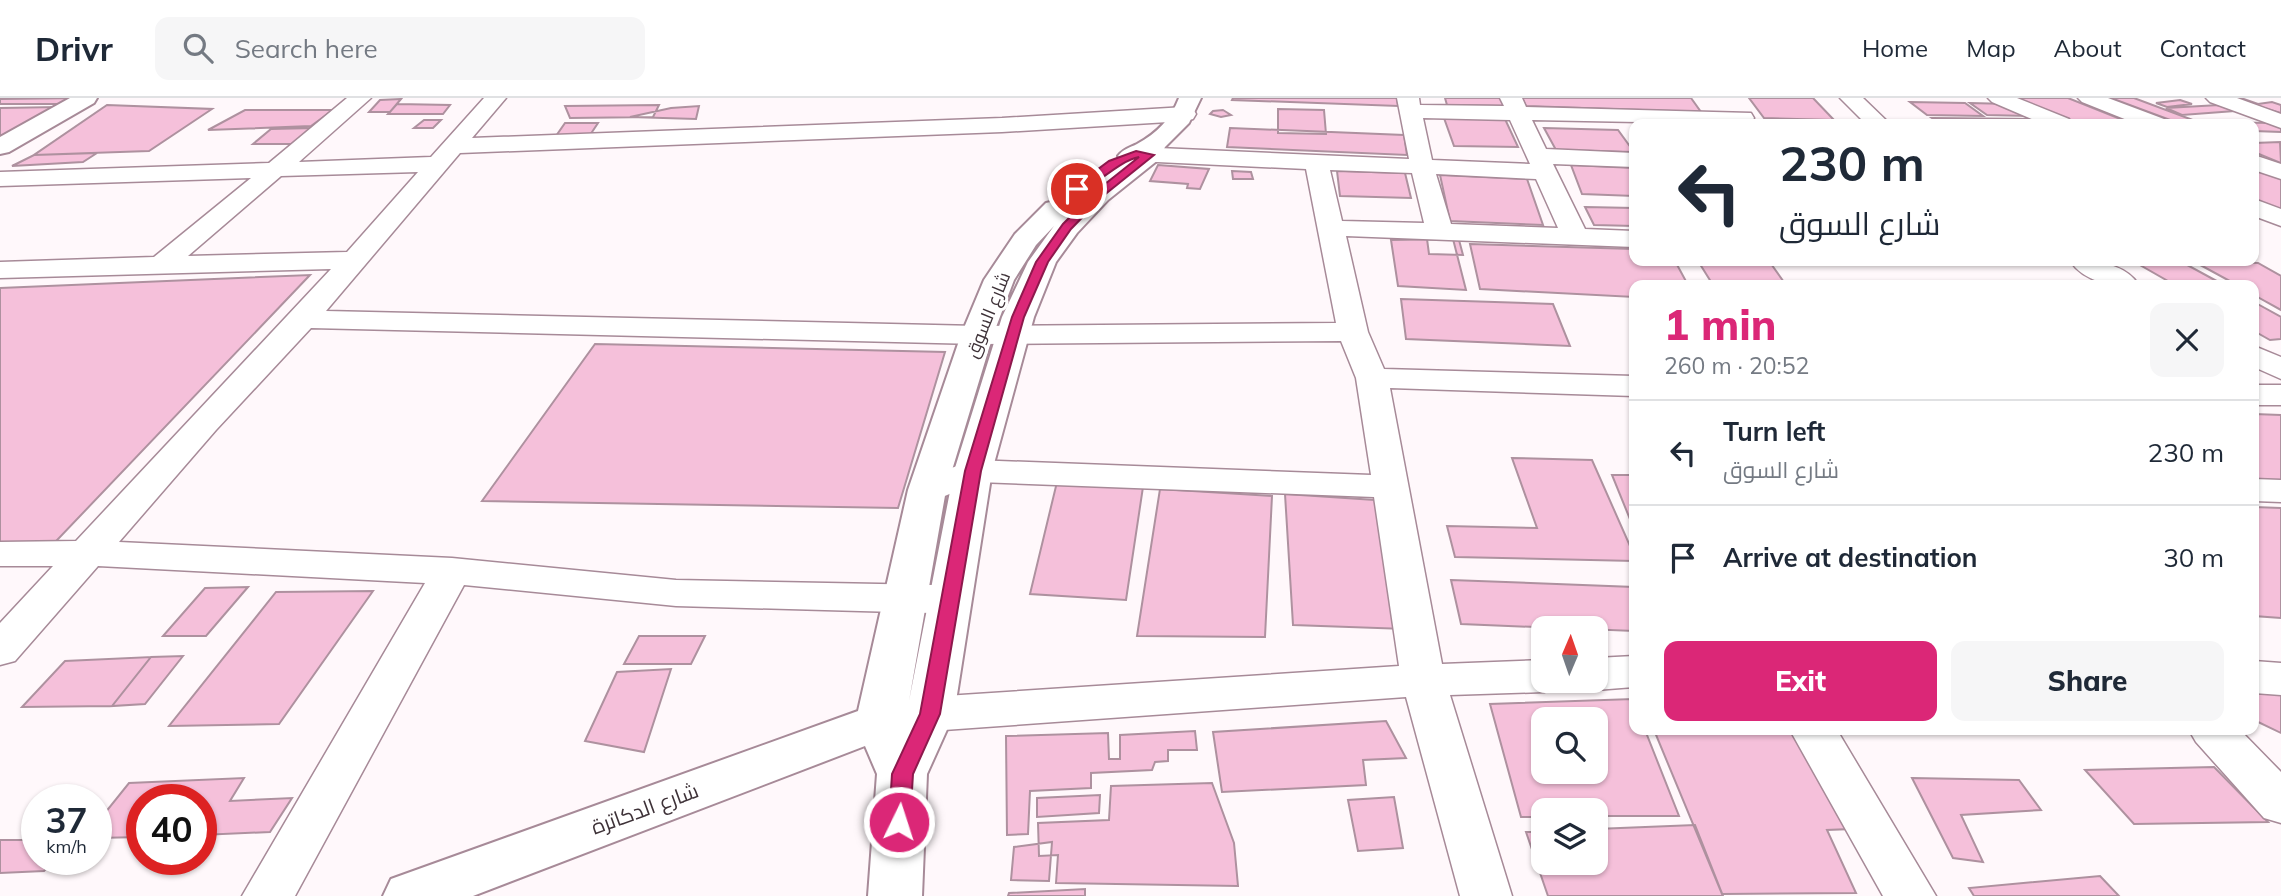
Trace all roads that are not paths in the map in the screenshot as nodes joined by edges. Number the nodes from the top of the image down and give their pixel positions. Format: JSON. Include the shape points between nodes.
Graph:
{"nodes":[{"id":1,"x":86,"y":98,"type":"edge"},
{"id":2,"x":360,"y":98,"type":"edge"},
{"id":3,"x":495,"y":98,"type":"edge"},
{"id":4,"x":1726,"y":98,"type":"edge"},
{"id":5,"x":1851,"y":98,"type":"edge"},
{"id":6,"x":2000,"y":98,"type":"edge"},
{"id":7,"x":2089,"y":98,"type":"edge"},
{"id":8,"x":2217,"y":98,"type":"edge"},
{"id":9,"x":1409,"y":104,"type":"edge"},
{"id":10,"x":1188,"y":106,"type":"edge"},
{"id":11,"x":1515,"y":106,"type":"edge"},
{"id":12,"x":1714,"y":119,"type":"edge"},
{"id":13,"x":1743,"y":119,"type":"edge"},
{"id":14,"x":1874,"y":119,"type":"edge"},
{"id":15,"x":2048,"y":119,"type":"edge"},
{"id":16,"x":2143,"y":119,"type":"edge"},
{"id":17,"x":2252,"y":119,"type":"edge"},
{"id":18,"x":2259,"y":123,"type":"edge"},
{"id":19,"x":2276,"y":133,"type":"edge"},
{"id":20,"x":0,"y":147,"type":"edge"},
{"id":21,"x":1146,"y":152,"type":"junction"},
{"id":22,"x":444,"y":155,"type":"junction"},
{"id":23,"x":1629,"y":160,"type":"edge"},
{"id":24,"x":1317,"y":163,"type":"junction"},
{"id":25,"x":1541,"y":164,"type":"junction"},
{"id":26,"x":2259,"y":164,"type":"edge"},
{"id":27,"x":1422,"y":167,"type":"junction"},
{"id":28,"x":274,"y":170,"type":"junction"},
{"id":29,"x":2281,"y":172,"type":"edge"},
{"id":30,"x":0,"y":179,"type":"edge"},
{"id":31,"x":2259,"y":209,"type":"edge"},
{"id":32,"x":2281,"y":218,"type":"edge"},
{"id":33,"x":2259,"y":222,"type":"edge"},
{"id":34,"x":2281,"y":224,"type":"edge"},
{"id":35,"x":1332,"y":228,"type":"junction"},
{"id":36,"x":1439,"y":230,"type":"junction"},
{"id":37,"x":1574,"y":236,"type":"junction"},
{"id":38,"x":1629,"y":239,"type":"edge"},
{"id":39,"x":353,"y":260,"type":"junction"},
{"id":40,"x":163,"y":264,"type":"junction"},
{"id":41,"x":2093,"y":266,"type":"edge"},
{"id":42,"x":0,"y":270,"type":"edge"},
{"id":43,"x":2116,"y":280,"type":"edge"},
{"id":44,"x":312,"y":308,"type":"junction"},
{"id":45,"x":1352,"y":323,"type":"junction"},
{"id":46,"x":998,"y":325,"type":"junction"},
{"id":47,"x":2259,"y":358,"type":"edge"},
{"id":48,"x":2281,"y":369,"type":"edge"},
{"id":49,"x":1372,"y":378,"type":"junction"},
{"id":50,"x":1629,"y":386,"type":"edge"},
{"id":51,"x":2259,"y":395,"type":"edge"},
{"id":52,"x":2281,"y":395,"type":"edge"},
{"id":53,"x":973,"y":471,"type":"junction"},
{"id":54,"x":1388,"y":487,"type":"junction"},
{"id":55,"x":927,"y":489,"type":"junction"},
{"id":56,"x":2259,"y":490,"type":"edge"},
{"id":57,"x":2281,"y":491,"type":"edge"},
{"id":58,"x":0,"y":554,"type":"edge"},
{"id":59,"x":90,"y":554,"type":"junction"},
{"id":60,"x":452,"y":571,"type":"junction"},
{"id":61,"x":950,"y":598,"type":"junction"},
{"id":62,"x":903,"y":600,"type":"junction"},
{"id":63,"x":0,"y":650,"type":"edge"},
{"id":64,"x":1629,"y":672,"type":"edge"},
{"id":65,"x":1608,"y":673,"type":"edge"},
{"id":66,"x":1531,"y":676,"type":"edge"},
{"id":67,"x":2259,"y":677,"type":"edge"},
{"id":68,"x":2281,"y":679,"type":"edge"},
{"id":69,"x":1423,"y":680,"type":"junction"},
{"id":70,"x":930,"y":714,"type":"junction"},
{"id":71,"x":879,"y":722,"type":"junction"},
{"id":72,"x":1817,"y":735,"type":"edge"},
{"id":73,"x":2217,"y":735,"type":"edge"},
{"id":74,"x":902,"y":774,"type":"junction"},
{"id":75,"x":2281,"y":804,"type":"edge"},
{"id":76,"x":268,"y":896,"type":"edge"},
{"id":77,"x":410,"y":896,"type":"edge"},
{"id":78,"x":895,"y":896,"type":"edge"},
{"id":79,"x":1486,"y":896,"type":"edge"},
{"id":80,"x":1910,"y":896,"type":"edge"}],
"edges":[{"from":1,"to":20,"type":"main road"},
{"from":2,"to":28,"type":"street"},
{"from":3,"to":22,"type":"street"},
{"from":4,"to":13,"type":"street"},
{"from":5,"to":14,"type":"street"},
{"from":6,"to":15,"type":"street"},
{"from":7,"to":16,"type":"street"},
{"from":8,"to":17,"type":"street"},
{"from":9,"to":11,"type":"street"},
{"from":9,"to":27,"type":"street"},
{"from":10,"to":21,"type":"main road","name":"شارع السوق"},
{"from":10,"to":22,"type":"street","via":[[1002,125]]},
{"from":11,"to":12,"type":"street"},
{"from":11,"to":25,"type":"street"},
{"from":18,"to":19,"type":"street"},
{"from":21,"to":24,"type":"street"},
{"from":21,"to":46,"type":"main road","name":"شارع السوق","via":[[1067,227]]},
{"from":22,"to":28,"type":"street"},
{"from":22,"to":39,"type":"street"},
{"from":23,"to":25,"type":"street"},
{"from":24,"to":27,"type":"street"},
{"from":24,"to":35,"type":"street"},
{"from":25,"to":27,"type":"street"},
{"from":25,"to":37,"type":"street"},
{"from":26,"to":29,"type":"street"},
{"from":27,"to":36,"type":"street"},
{"from":28,"to":30,"type":"street"},
{"from":28,"to":40,"type":"street"},
{"from":31,"to":32,"type":"street"},
{"from":33,"to":34,"type":"street"},
{"from":35,"to":36,"type":"street"},
{"from":35,"to":45,"type":"street"},
{"from":36,"to":37,"type":"street"},
{"from":37,"to":38,"type":"street"},
{"from":39,"to":40,"type":"street"},
{"from":39,"to":44,"type":"street"},
{"from":40,"to":42,"type":"street"},
{"from":41,"to":43,"type":"street"},
{"from":44,"to":46,"type":"street"},
{"from":44,"to":59,"type":"street"},
{"from":45,"to":46,"type":"street"},
{"from":45,"to":49,"type":"street"},
{"from":46,"to":53,"type":"main road","name":"شارع السوق"},
{"from":46,"to":55,"type":"main road","name":"شارع السوق"},
{"from":47,"to":48,"type":"street"},
{"from":49,"to":50,"type":"street"},
{"from":49,"to":54,"type":"street"},
{"from":51,"to":52,"type":"street"},
{"from":53,"to":54,"type":"street"},
{"from":53,"to":55,"type":"street"},
{"from":53,"to":61,"type":"main road","name":"شارع السوق"},
{"from":54,"to":69,"type":"street"},
{"from":55,"to":62,"type":"main road","name":"شارع السوق"},
{"from":56,"to":57,"type":"street"},
{"from":58,"to":59,"type":"street"},
{"from":59,"to":60,"type":"street"},
{"from":59,"to":63,"type":"street"},
{"from":60,"to":62,"type":"street","via":[[676,593]]},
{"from":60,"to":76,"type":"street"},
{"from":61,"to":62,"type":"street"},
{"from":61,"to":70,"type":"main road","name":"شارع السوق"},
{"from":62,"to":71,"type":"main road","name":"شارع السوق"},
{"from":64,"to":65,"type":"street"},
{"from":66,"to":69,"type":"street"},
{"from":67,"to":68,"type":"street"},
{"from":69,"to":70,"type":"street"},
{"from":69,"to":79,"type":"street"},
{"from":70,"to":71,"type":"main road","name":"شارع الدكاترة"},
{"from":70,"to":74,"type":"main road","name":"شارع السوق"},
{"from":71,"to":74,"type":"main road","name":"شارع السوق"},
{"from":71,"to":77,"type":"main road","name":"شارع الدكاترة"},
{"from":72,"to":80,"type":"street"},
{"from":73,"to":75,"type":"street"},
{"from":74,"to":78,"type":"main road","name":"شارع السوق"}]}
